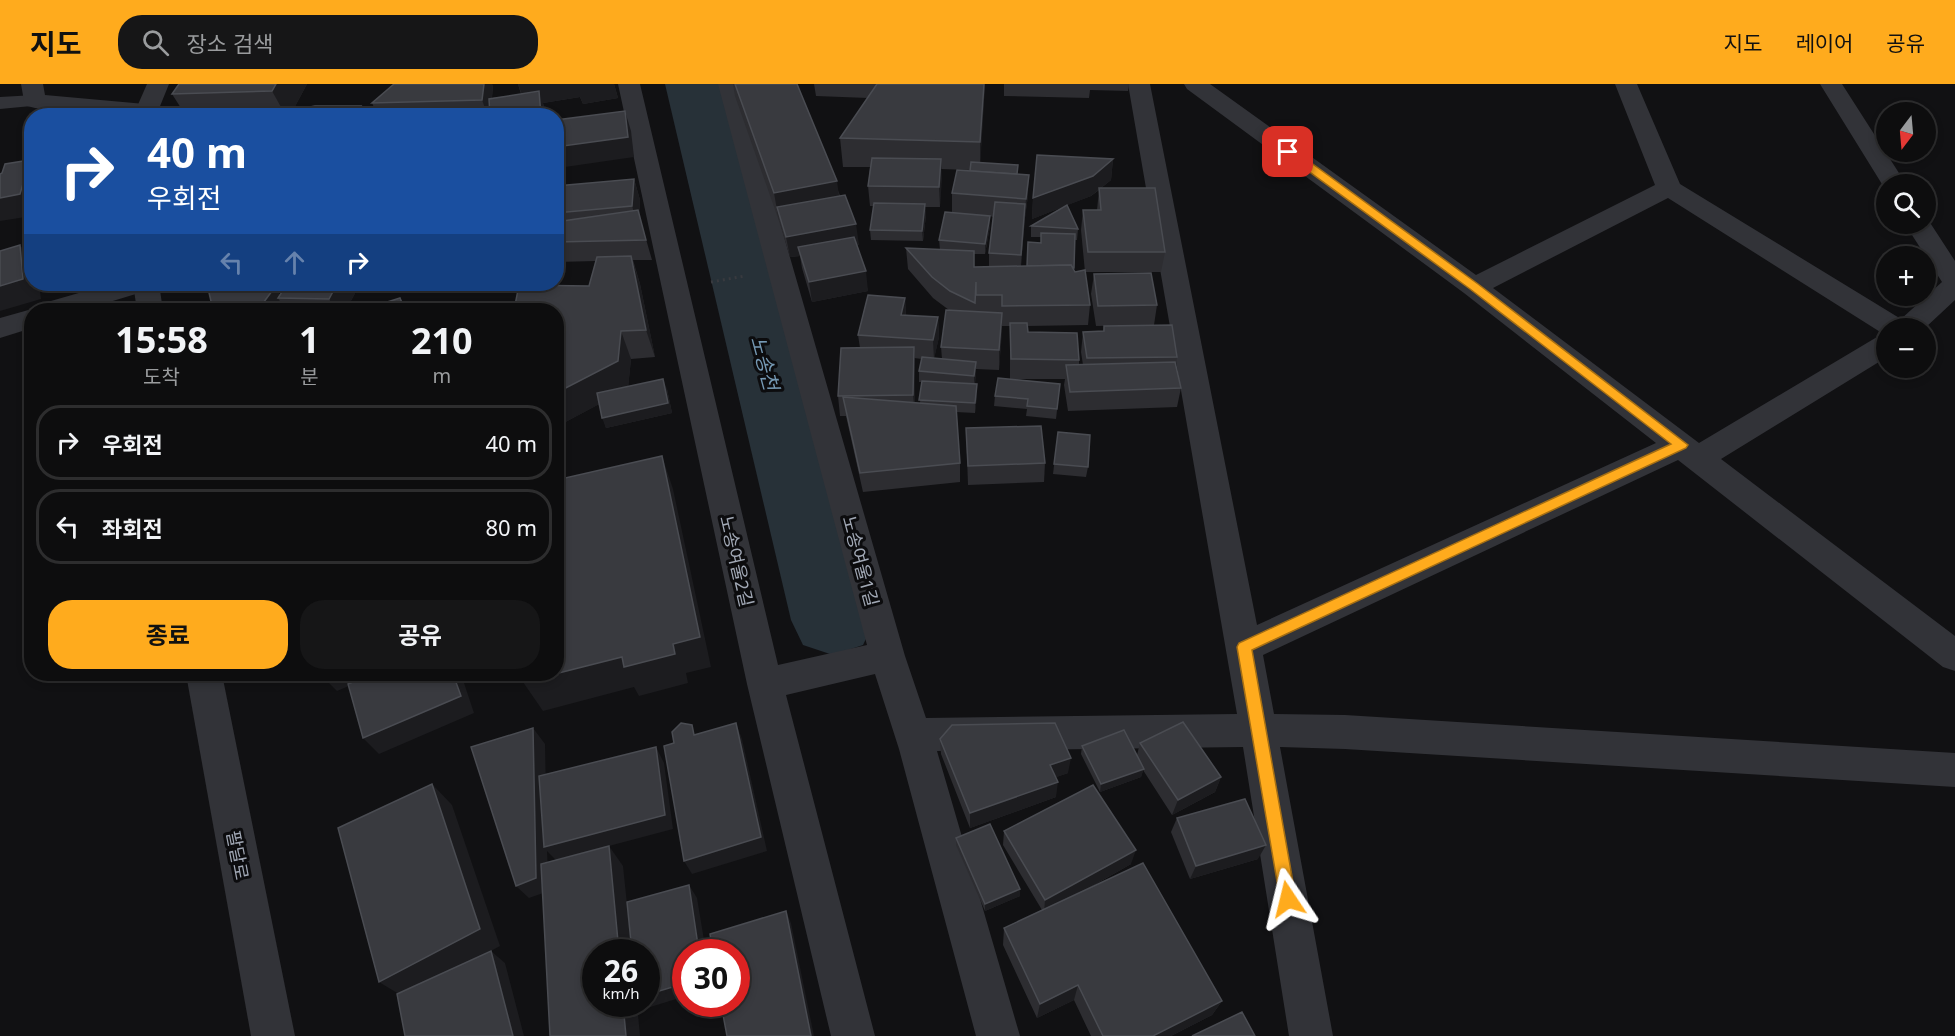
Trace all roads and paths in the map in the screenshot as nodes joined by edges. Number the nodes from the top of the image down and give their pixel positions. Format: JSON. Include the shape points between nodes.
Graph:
{"nodes":[{"id":1,"x":158,"y":84,"type":"edge"},
{"id":2,"x":629,"y":84,"type":"edge"},
{"id":3,"x":729,"y":84,"type":"edge"},
{"id":4,"x":1139,"y":84,"type":"edge"},
{"id":5,"x":1195,"y":84,"type":"edge"},
{"id":6,"x":1626,"y":84,"type":"edge"},
{"id":7,"x":1831,"y":84,"type":"edge"},
{"id":8,"x":33,"y":92,"type":"edge"},
{"id":9,"x":0,"y":103,"type":"edge"},
{"id":10,"x":118,"y":108,"type":"edge"},
{"id":11,"x":147,"y":108,"type":"edge"},
{"id":12,"x":1888,"y":174,"type":"edge"},
{"id":13,"x":1669,"y":188,"type":"junction"},
{"id":14,"x":1924,"y":234,"type":"edge"},
{"id":15,"x":756,"y":274,"type":"dead end"},
{"id":16,"x":704,"y":284,"type":"dead end"},
{"id":17,"x":1955,"y":284,"type":"edge"},
{"id":18,"x":1474,"y":287,"type":"junction"},
{"id":19,"x":116,"y":291,"type":"edge"},
{"id":20,"x":77,"y":303,"type":"edge"},
{"id":21,"x":1879,"y":318,"type":"edge"},
{"id":22,"x":1919,"y":318,"type":"edge"},
{"id":23,"x":24,"y":320,"type":"edge"},
{"id":24,"x":0,"y":328,"type":"edge"},
{"id":25,"x":1876,"y":350,"type":"edge"},
{"id":26,"x":1690,"y":451,"type":"junction"},
{"id":27,"x":1244,"y":647,"type":"junction"},
{"id":28,"x":887,"y":656,"type":"junction"},
{"id":29,"x":1955,"y":656,"type":"edge"},
{"id":30,"x":205,"y":681,"type":"edge"},
{"id":31,"x":765,"y":684,"type":"junction"},
{"id":32,"x":1258,"y":730,"type":"junction"},
{"id":33,"x":914,"y":735,"type":"junction"},
{"id":34,"x":1955,"y":770,"type":"edge"},
{"id":35,"x":273,"y":1036,"type":"edge"},
{"id":36,"x":852,"y":1036,"type":"edge"},
{"id":37,"x":998,"y":1036,"type":"edge"},
{"id":38,"x":1311,"y":1036,"type":"edge"}],
"edges":[{"from":1,"to":11,"type":"street"},
{"from":2,"to":31,"type":"street","name":"노송여울2길"},
{"from":3,"to":28,"type":"street","name":"노송여울1길"},
{"from":4,"to":27,"type":"street"},
{"from":5,"to":18,"type":"street"},
{"from":6,"to":13,"type":"street"},
{"from":7,"to":12,"type":"street"},
{"from":8,"to":9,"type":"lane"},
{"from":8,"to":10,"type":"street"},
{"from":13,"to":18,"type":"street"},
{"from":13,"to":21,"type":"street"},
{"from":14,"to":17,"type":"street"},
{"from":15,"to":16,"type":"path"},
{"from":17,"to":22,"type":"street"},
{"from":18,"to":26,"type":"street"},
{"from":19,"to":20,"type":"street"},
{"from":23,"to":24,"type":"street"},
{"from":25,"to":26,"type":"street"},
{"from":26,"to":27,"type":"street"},
{"from":26,"to":29,"type":"street"},
{"from":27,"to":32,"type":"street"},
{"from":28,"to":31,"type":"street"},
{"from":28,"to":33,"type":"street","name":"노송여울1길"},
{"from":30,"to":35,"type":"street","name":"팔달로"},
{"from":31,"to":36,"type":"street","name":"노송여울2길"},
{"from":32,"to":33,"type":"street"},
{"from":32,"to":34,"type":"street"},
{"from":32,"to":38,"type":"street"},
{"from":33,"to":37,"type":"street","name":"노송여울1길"}]}
